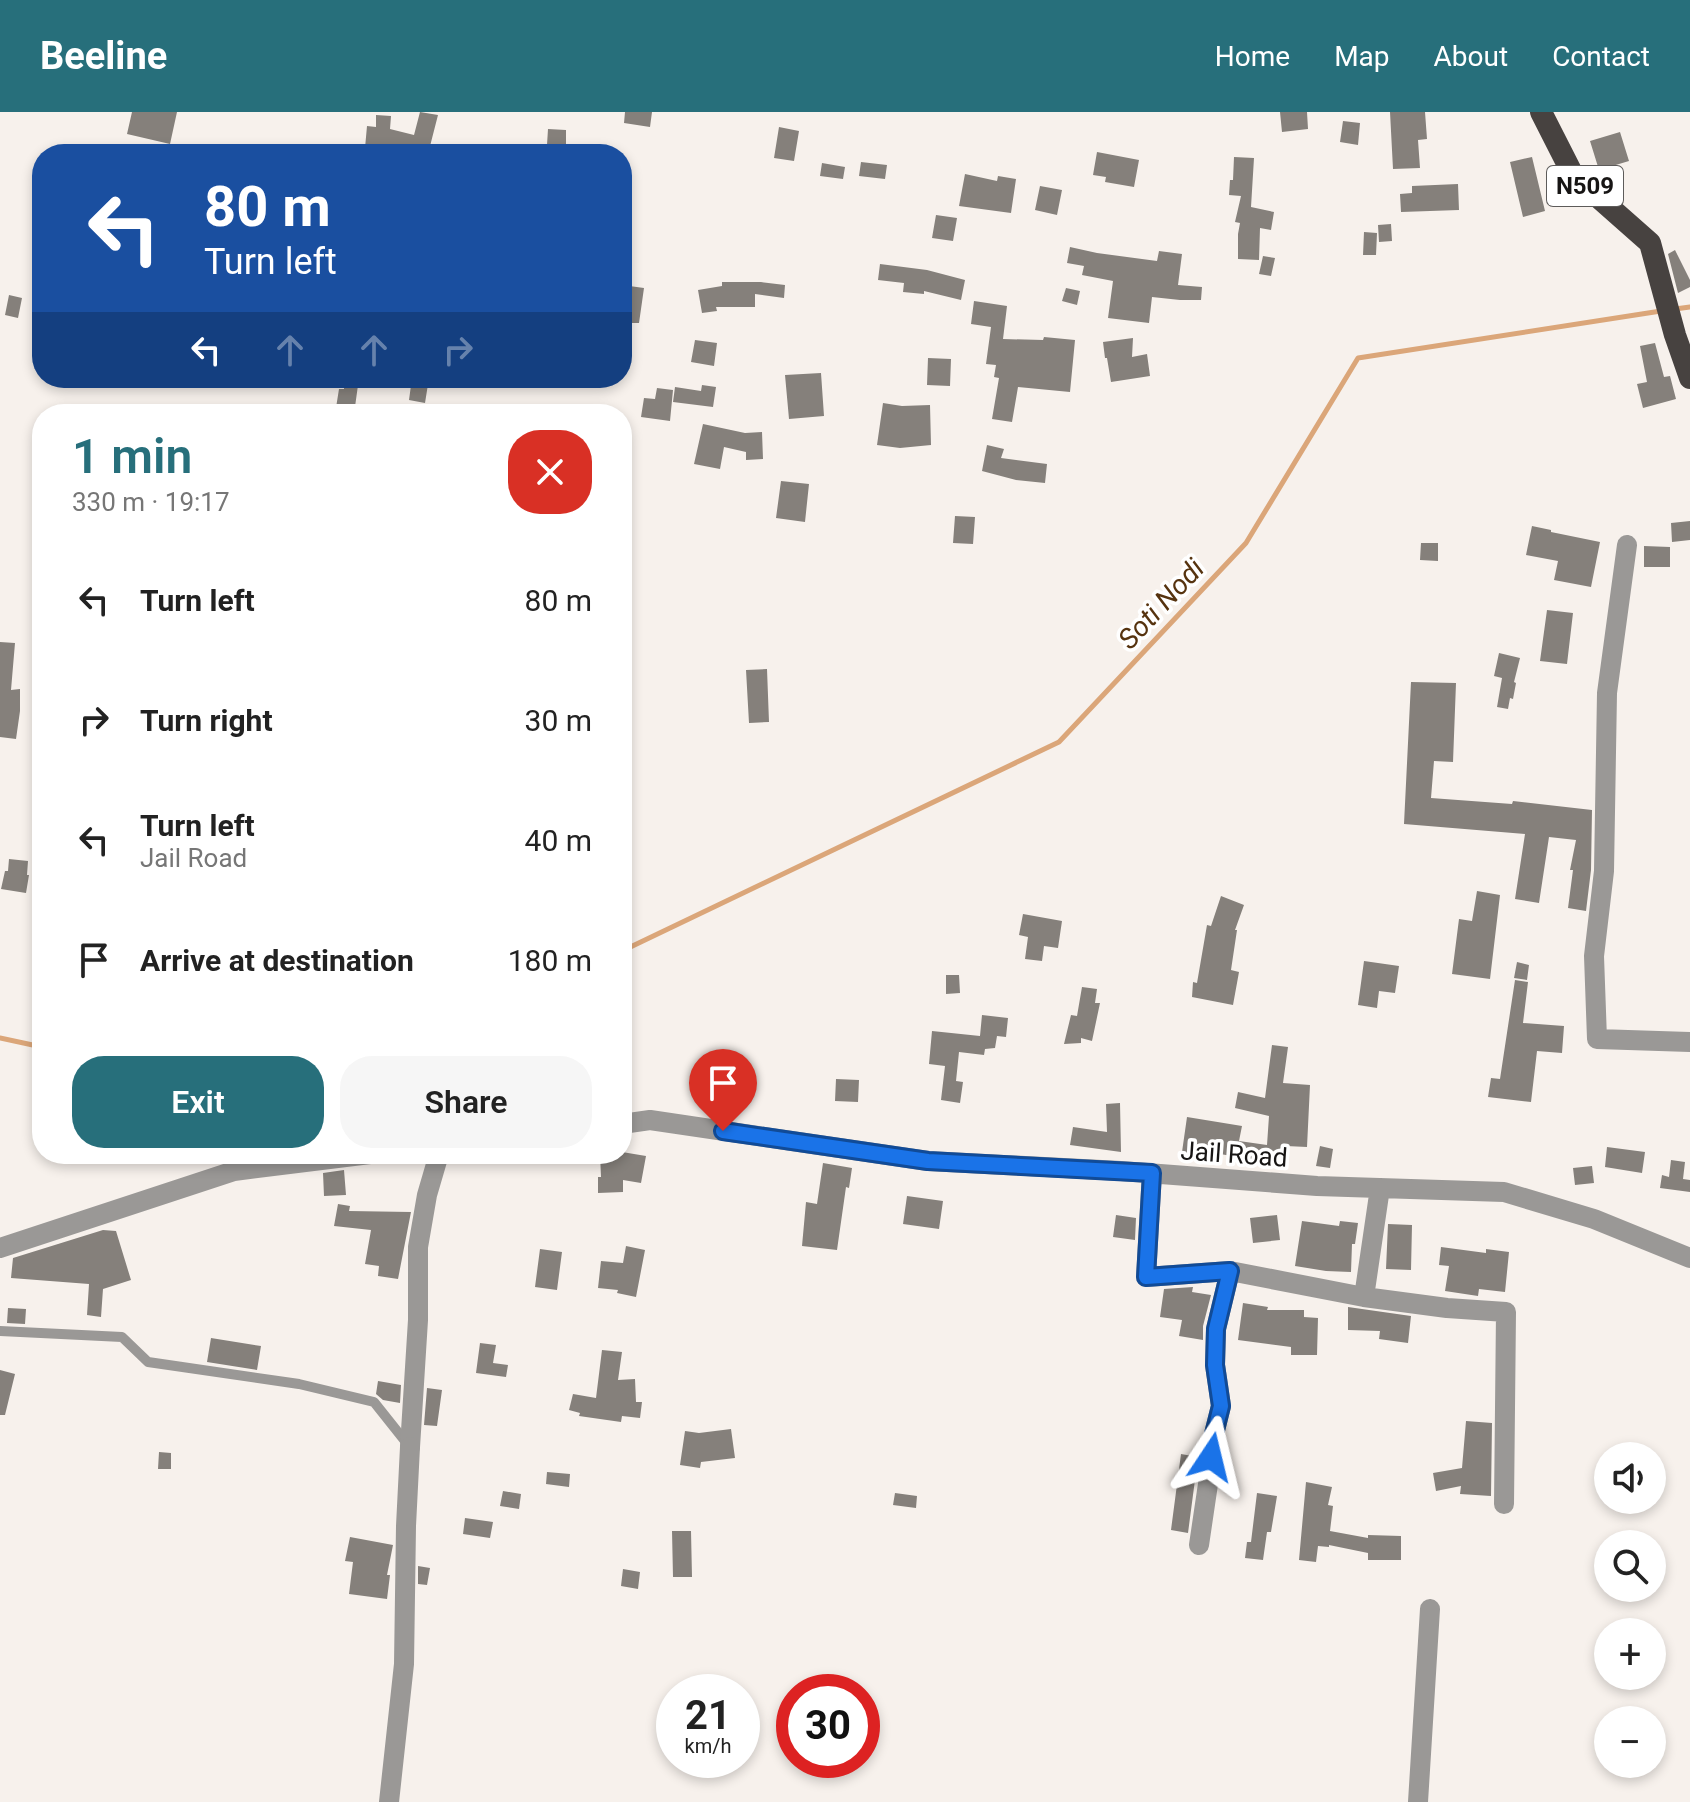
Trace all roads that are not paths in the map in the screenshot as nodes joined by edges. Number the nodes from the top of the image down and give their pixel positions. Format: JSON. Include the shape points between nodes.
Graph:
{"nodes":[{"id":1,"x":1541,"y":112,"type":"edge"},
{"id":2,"x":1690,"y":378,"type":"edge"},
{"id":3,"x":1627,"y":545,"type":"dead end"},
{"id":4,"x":1690,"y":1042,"type":"edge"},
{"id":5,"x":632,"y":1123,"type":"edge"},
{"id":6,"x":290,"y":1164,"type":"edge"},
{"id":7,"x":436,"y":1164,"type":"edge"},
{"id":8,"x":1152,"y":1173,"type":"junction"},
{"id":9,"x":1380,"y":1188,"type":"junction"},
{"id":10,"x":0,"y":1248,"type":"edge"},
{"id":11,"x":1690,"y":1258,"type":"edge"},
{"id":12,"x":1230,"y":1271,"type":"junction"},
{"id":13,"x":1364,"y":1297,"type":"junction"},
{"id":14,"x":0,"y":1331,"type":"edge"},
{"id":15,"x":410,"y":1447,"type":"junction"},
{"id":16,"x":1504,"y":1504,"type":"dead end"},
{"id":17,"x":1199,"y":1545,"type":"dead end"},
{"id":18,"x":1430,"y":1609,"type":"dead end"},
{"id":19,"x":389,"y":1802,"type":"edge"},
{"id":20,"x":1418,"y":1802,"type":"edge"}],
"edges":[{"from":1,"to":2,"type":"highway","number":"N509","via":[[1573,175],[1650,243]]},
{"from":3,"to":4,"type":"street","via":[[1607,693],[1604,871],[1594,956],[1597,1039]]},
{"from":5,"to":8,"type":"street","name":"Jail Road","via":[[650,1120],[928,1161]]},
{"from":6,"to":10,"type":"street","via":[[234,1171]]},
{"from":7,"to":15,"type":"street","via":[[418,1247]]},
{"from":8,"to":9,"type":"street","name":"Jail Road"},
{"from":8,"to":12,"type":"street","via":[[1146,1277]]},
{"from":9,"to":11,"type":"street","name":"Jail Road","via":[[1504,1192],[1594,1219]]},
{"from":9,"to":13,"type":"street"},
{"from":12,"to":13,"type":"street"},
{"from":12,"to":17,"type":"street","via":[[1216,1329],[1221,1406]]},
{"from":13,"to":16,"type":"street","via":[[1506,1312]]},
{"from":14,"to":15,"type":"lane","via":[[122,1337],[148,1362],[299,1384],[374,1402]]},
{"from":15,"to":19,"type":"street","via":[[404,1664]]},
{"from":18,"to":20,"type":"street"}]}
